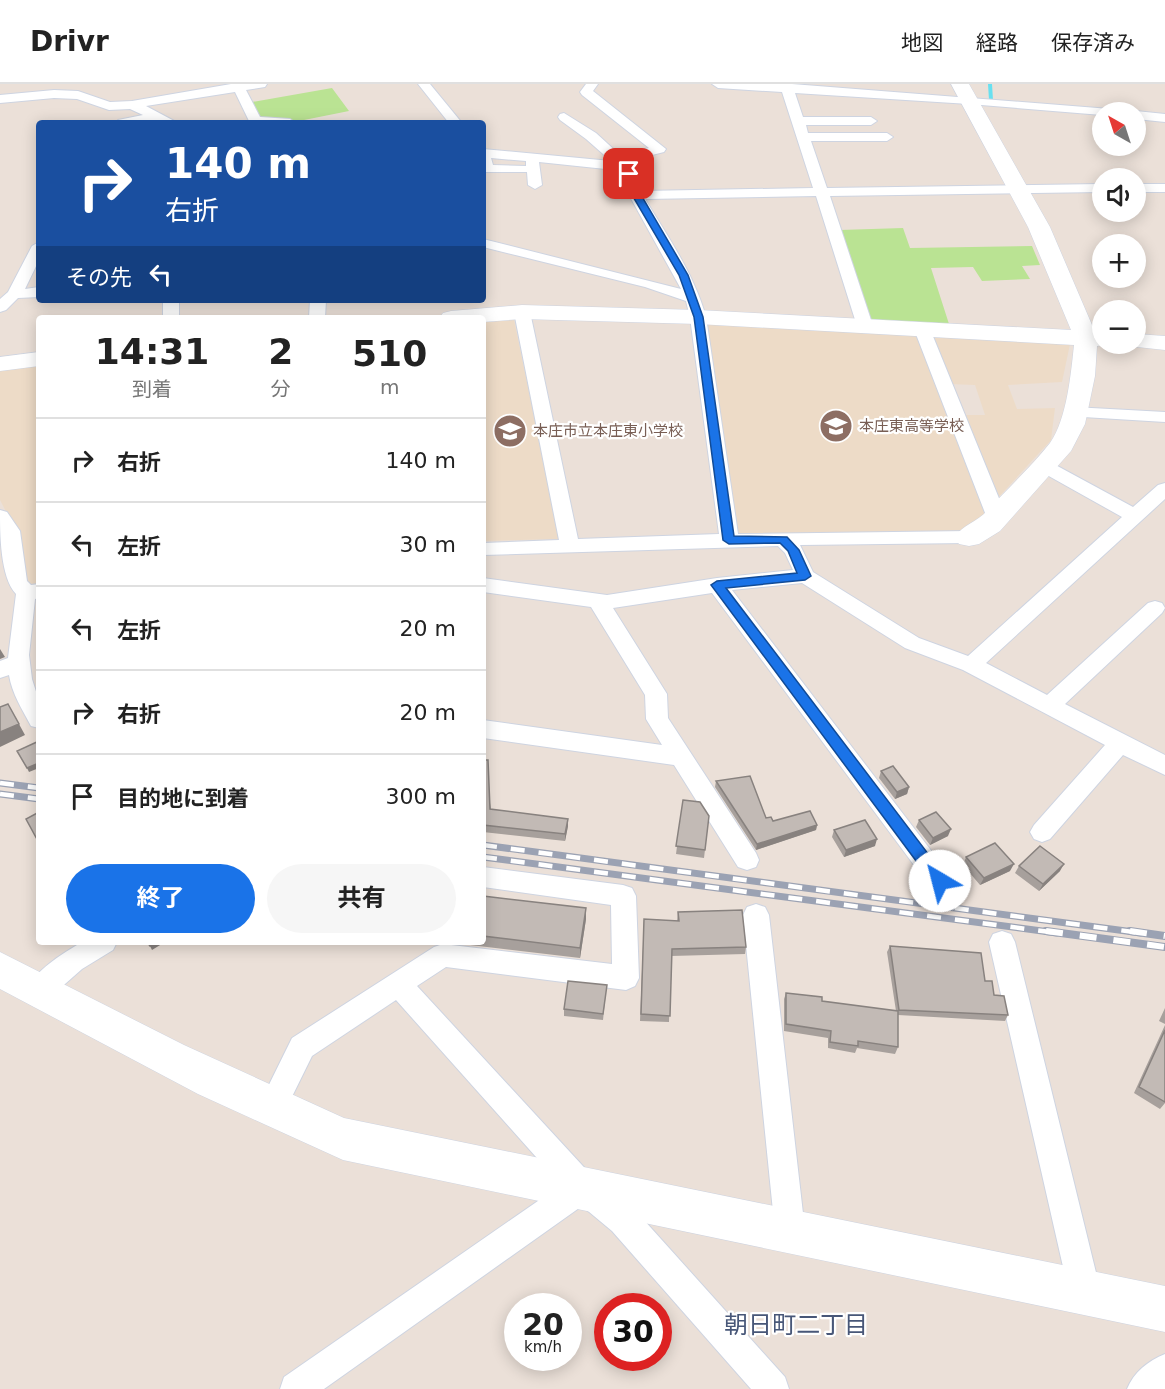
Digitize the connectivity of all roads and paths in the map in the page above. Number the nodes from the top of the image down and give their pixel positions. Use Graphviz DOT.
graph roads {
  1 [pos="61,84"];
  2 [pos="261,84"];
  3 [pos="424,84"];
  4 [pos="592,84"];
  5 [pos="718,84"];
  6 [pos="238,86"];
  7 [pos="787,86"];
  8 [pos="964,92"];
  9 [pos="28,96"];
  10 [pos="0,99"];
  11 [pos="132,105"];
  12 [pos="1092,110"];
  13 [pos="155,116"];
  14 [pos="1146,116"];
  15 [pos="564,117"];
  16 [pos="1165,118"];
  17 [pos="136,120"];
  18 [pos="165,120"];
  19 [pos="255,120"];
  20 [pos="454,120"];
  21 [pos="798,121"];
  22 [pos="871,121"];
  23 [pos="802,137"];
  24 [pos="887,137"];
  25 [pos="618,163"];
  26 [pos="533,164"];
  27 [pos="486,165"];
  28 [pos="535,185"];
  29 [pos="1092,188"];
  30 [pos="1146,188"];
  31 [pos="1165,188"];
  32 [pos="1016,189"];
  33 [pos="819,191"];
  34 [pos="636,195"];
  35 [pos="486,244"];
  36 [pos="36,252"];
  37 [pos="36,292"];
  38 [pos="14,294"];
  39 [pos="0,307"];
  40 [pos="696,308"];
  41 [pos="522,312"];
  42 [pos="486,315"];
  43 [pos="865,326"];
  44 [pos="922,329"];
  45 [pos="1092,334"];
  46 [pos="1092,338"];
  47 [pos="1146,342"];
  48 [pos="1165,343"];
  49 [pos="1092,345"];
  50 [pos="36,359"];
  51 [pos="0,364"];
  52 [pos="1073,412"];
  53 [pos="1165,417"];
  54 [pos="1044,466"];
  55 [pos="1165,489"];
  56 [pos="1133,515"];
  57 [pos="0,516"];
  58 [pos="997,518"];
  59 [pos="969,537"];
  60 [pos="783,539"];
  61 [pos="729,540"];
  62 [pos="570,547"];
  63 [pos="486,549"];
  64 [pos="805,576"];
  65 [pos="486,585"];
  66 [pos="717,585"];
  67 [pos="32,592"];
  68 [pos="598,601"];
  69 [pos="1155,608"];
  70 [pos="20,661"];
  71 [pos="971,665"];
  72 [pos="0,670"];
  73 [pos="1050,705"];
  74 [pos="36,714"];
  75 [pos="486,729"];
  76 [pos="1121,742"];
  77 [pos="683,757"];
  78 [pos="1165,766"];
  79 [pos="1042,832"];
  80 [pos="747,860"];
  81 [pos="486,877"];
  82 [pos="940,881"];
  83 [pos="756,915"];
  84 [pos="1002,942"];
  85 [pos="99,945"];
  86 [pos="443,949"];
  87 [pos="0,969"];
  88 [pos="399,985"];
  89 [pos="39,991"];
  90 [pos="271,1109"];
  91 [pos="584,1187"];
  92 [pos="790,1231"];
  93 [pos="1085,1293"];
  94 [pos="1165,1309"];
  95 [pos="1165,1370"];
  96 [pos="296,1389"];
  97 [pos="773,1389"];
  98 [pos="1143,1389"];
  1 -- 9 [label="street"];
  2 -- 6 [label="street"];
  3 -- 20 [label="street"];
  4 -- 25 [label="street"];
  5 -- 7 [label="street"];
  6 -- 11 [label="street"];
  6 -- 19 [label="street"];
  7 -- 8 [label="street"];
  7 -- 21 [label="street"];
  8 -- 12 [label="street"];
  8 -- 32 [label="street"];
  9 -- 10 [label="street"];
  9 -- 11 [label="street"];
  11 -- 13 [label="street"];
  13 -- 17 [label="street"];
  13 -- 18 [label="street"];
  14 -- 16 [label="street"];
  15 -- 25 [label="street"];
  21 -- 22 [label="street"];
  21 -- 23 [label="street"];
  23 -- 24 [label="street"];
  23 -- 33 [label="street"];
  25 -- 26 [label="street"];
  25 -- 34 [label="street"];
  26 -- 27 [label="street"];
  26 -- 28 [label="street"];
  29 -- 32 [label="street"];
  30 -- 31 [label="street"];
  32 -- 33 [label="street"];
  32 -- 45 [label="street"];
  33 -- 34 [label="street"];
  33 -- 43 [label="street"];
  34 -- 40 [label="street"];
  35 -- 40 [label="street"];
  36 -- 38 [label="street"];
  37 -- 38 [label="street"];
  38 -- 39 [label="street"];
  40 -- 41 [label="street"];
  40 -- 43 [label="street"];
  40 -- 61 [label="street"];
  41 -- 42 [label="street"];
  41 -- 62 [label="street"];
  43 -- 44 [label="street"];
  44 -- 46 [label="street"];
  44 -- 58 [label="street"];
  47 -- 48 [label="street"];
  49 -- 52 [label="street"];
  50 -- 51 [label="street"];
  52 -- 53 [label="street"];
  52 -- 54 [label="street"];
  54 -- 56 [label="street"];
  54 -- 58 [label="street"];
  55 -- 56 [label="street"];
  56 -- 71 [label="street"];
  57 -- 67 [label="street"];
  58 -- 59 [label="street"];
  59 -- 60 [label="street"];
  60 -- 61 [label="street"];
  60 -- 64 [label="street"];
  61 -- 62 [label="street"];
  62 -- 63 [label="street"];
  64 -- 66 [label="street"];
  64 -- 71 [label="street"];
  65 -- 68 [label="street"];
  66 -- 68 [label="street"];
  66 -- 82 [label="street"];
  67 -- 70 [label="street"];
  68 -- 77 [label="street"];
  69 -- 73 [label="street"];
  70 -- 72 [label="street"];
  70 -- 74 [label="street"];
  71 -- 73 [label="street"];
  73 -- 76 [label="street"];
  75 -- 77 [label="street"];
  76 -- 78 [label="street"];
  76 -- 79 [label="street"];
  77 -- 80 [label="street"];
  81 -- 86 [label="street"];
  83 -- 92 [label="street"];
  84 -- 93 [label="street"];
  85 -- 89 [label="street"];
  86 -- 88 [label="street"];
  87 -- 89 [label="street"];
  88 -- 90 [label="street"];
  88 -- 91 [label="street"];
  89 -- 90 [label="street"];
  90 -- 91 [label="street"];
  91 -- 92 [label="street"];
  91 -- 96 [label="street"];
  91 -- 97 [label="street"];
  92 -- 93 [label="street"];
  93 -- 94 [label="street"];
  95 -- 98 [label="street"];
}
